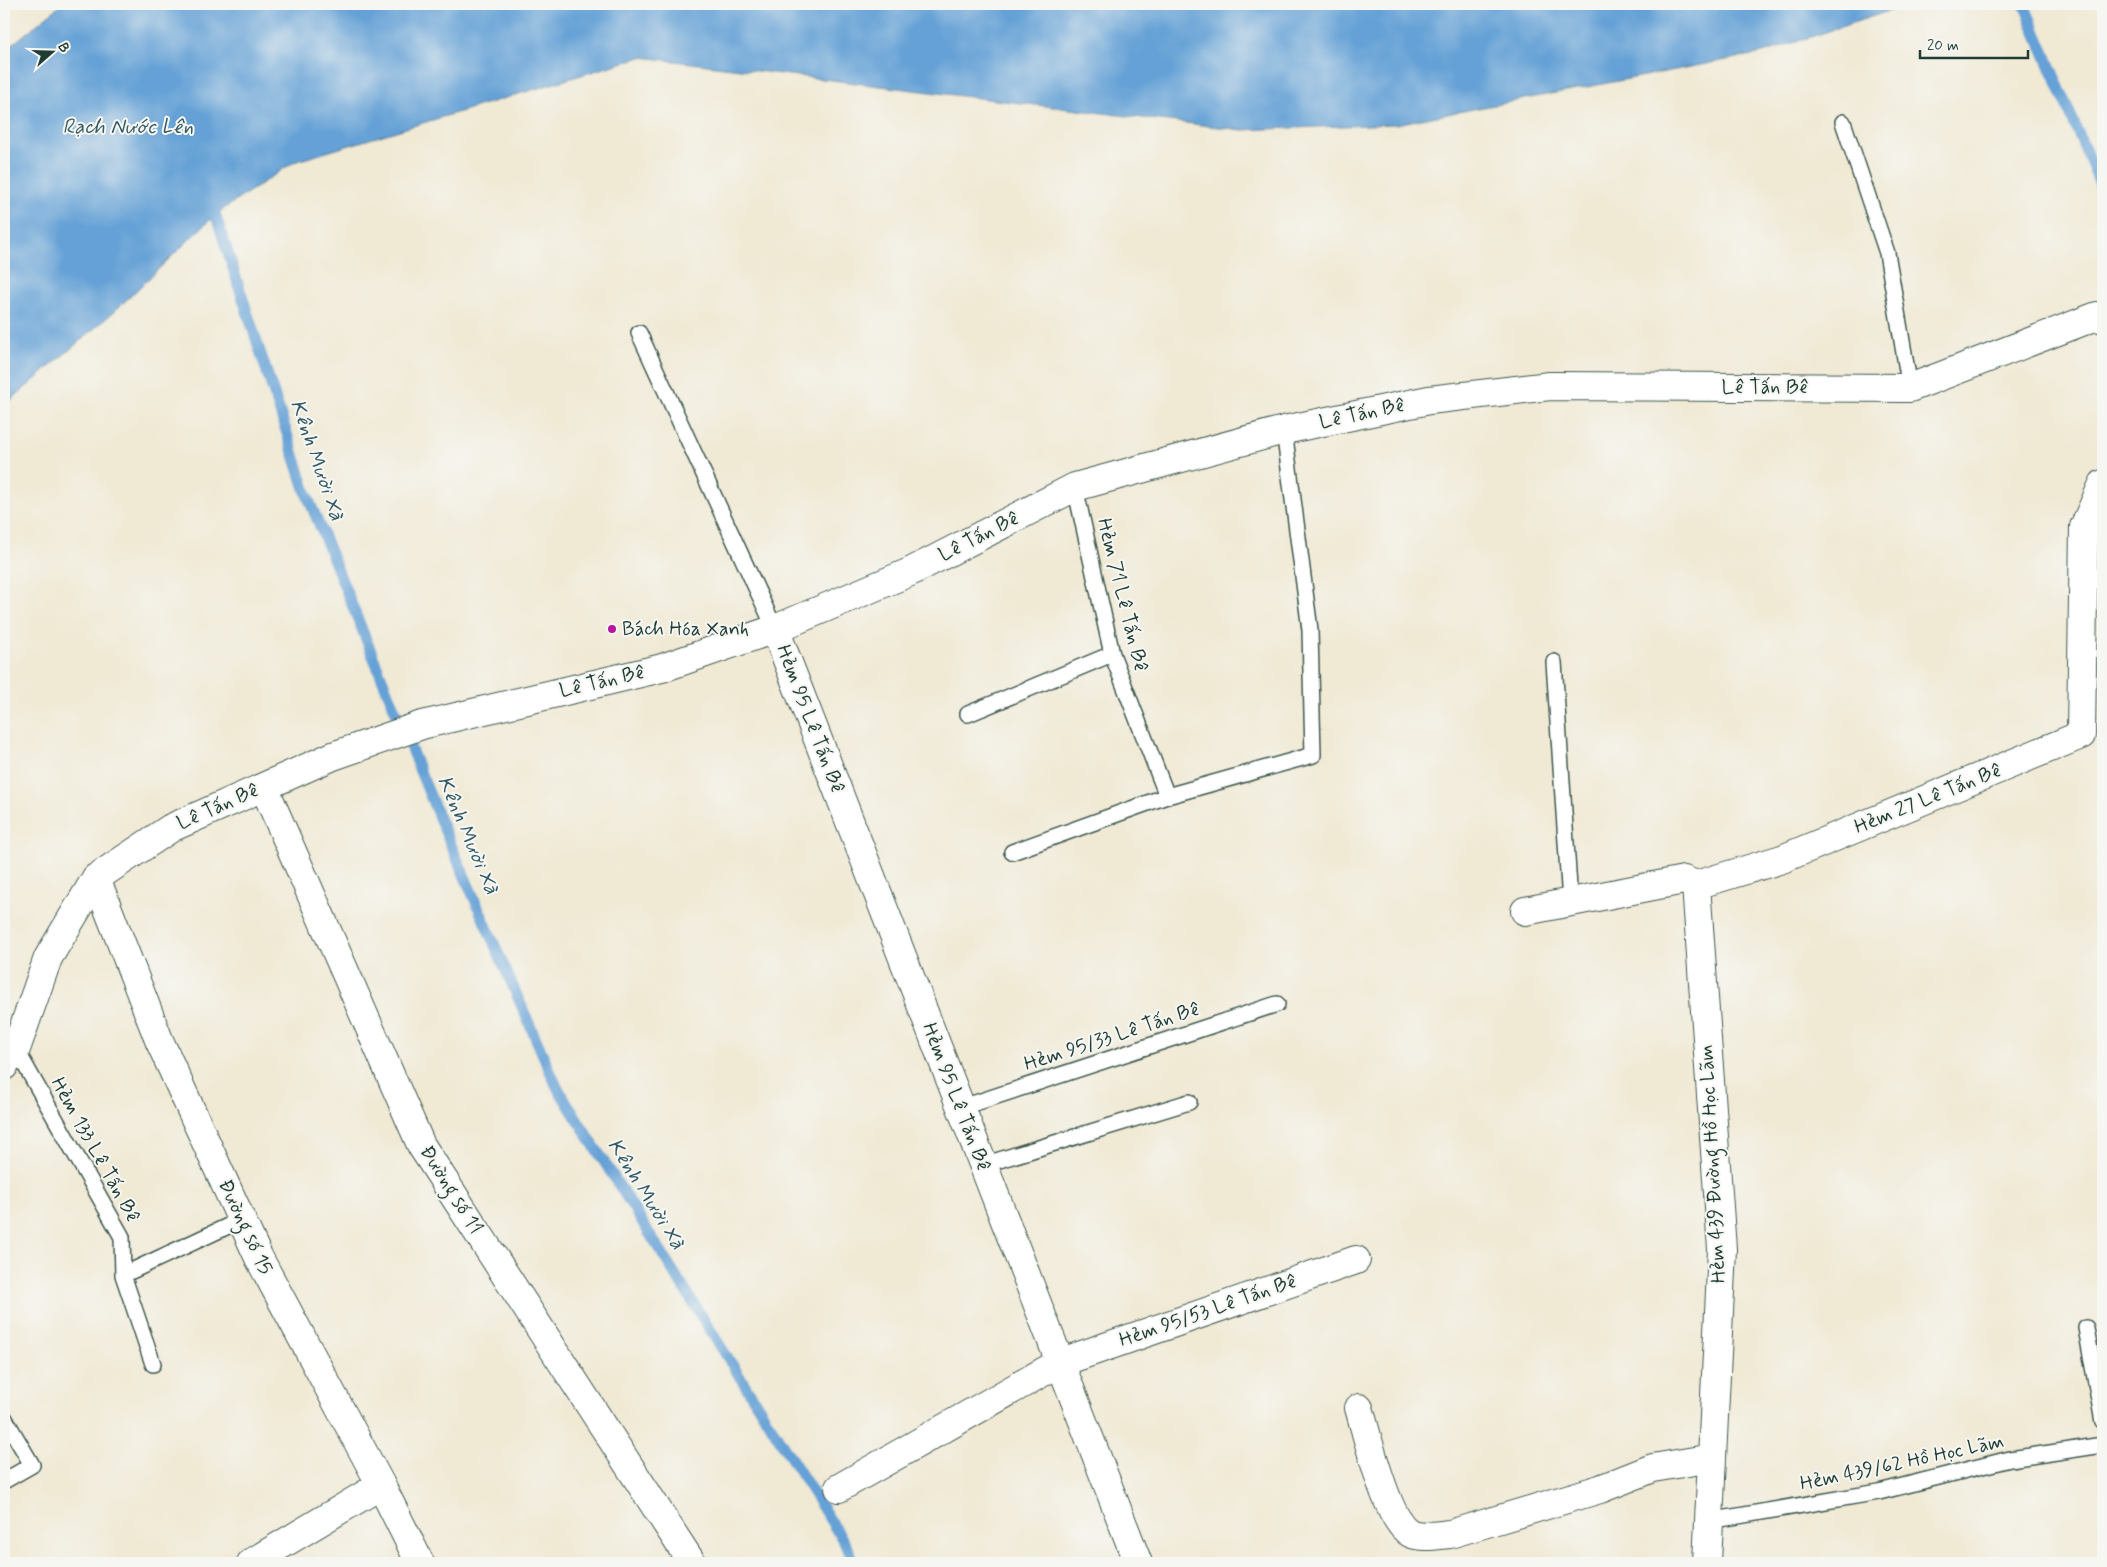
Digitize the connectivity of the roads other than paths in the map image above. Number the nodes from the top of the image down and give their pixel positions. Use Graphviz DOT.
graph roads {
  1 [pos="1843,122"];
  2 [pos="2101,323"];
  3 [pos="639,333"];
  4 [pos="1910,388"];
  5 [pos="1284,430"];
  6 [pos="2103,484"];
  7 [pos="1074,487"];
  8 [pos="775,629"];
  9 [pos="1112,654"];
  10 [pos="1554,662"];
  11 [pos="968,714"];
  12 [pos="264,787"];
  13 [pos="1167,796"];
  14 [pos="1012,852"];
  15 [pos="96,878"];
  16 [pos="1696,885"];
  17 [pos="1570,902"];
  18 [pos="1525,911"];
  19 [pos="1277,1004"];
  20 [pos="10,1057"];
  21 [pos="1188,1102"];
  22 [pos="960,1108"];
  23 [pos="982,1165"];
  24 [pos="241,1220"];
  25 [pos="1356,1260"];
  26 [pos="122,1275"];
  27 [pos="2086,1328"];
  28 [pos="1059,1363"];
  29 [pos="154,1364"];
  30 [pos="1359,1408"];
  31 [pos="4,1417"];
  32 [pos="2103,1422"];
  33 [pos="2103,1444"];
  34 [pos="1712,1458"];
  35 [pos="4,1481"];
  36 [pos="381,1485"];
  37 [pos="839,1488"];
  38 [pos="1709,1521"];
  39 [pos="251,1563"];
  40 [pos="420,1563"];
  41 [pos="692,1563"];
  42 [pos="1138,1563"];
  43 [pos="1707,1563"];
  1 -- 4 [label="lane"];
  2 -- 4 [label="street, Lê Tấn Bê"];
  3 -- 8 [label="lane"];
  4 -- 5 [label="street, Lê Tấn Bê"];
  5 -- 7 [label="street, Lê Tấn Bê"];
  5 -- 13 [label="lane"];
  6 -- 16 [label="street, Hẻm 27 Lê Tấn Bê"];
  7 -- 8 [label="street, Lê Tấn Bê"];
  7 -- 9 [label="lane, Hẻm 71 Lê Tấn Bê"];
  8 -- 12 [label="street, Lê Tấn Bê"];
  8 -- 22 [label="street, Hẻm 95 Lê Tấn Bê"];
  9 -- 11 [label="lane"];
  9 -- 13 [label="lane, Hẻm 71 Lê Tấn Bê"];
  10 -- 17 [label="lane"];
  12 -- 15 [label="street, Lê Tấn Bê"];
  12 -- 41 [label="street, Đường số 11"];
  13 -- 14 [label="lane"];
  15 -- 20 [label="street, Lê Tấn Bê"];
  15 -- 24 [label="street, Đường số 15"];
  16 -- 17 [label="street, Hẻm 27 Lê Tấn Bê"];
  16 -- 34 [label="street, Hẻm 439 Đường Hồ Học Lãm"];
  17 -- 18 [label="street, Hẻm 27 Lê Tấn Bê"];
  19 -- 22 [label="lane, Hẻm 95/33 Lê Tấn Bê"];
  20 -- 26 [label="lane, Hẻm 133 Lê Tấn Bê"];
  21 -- 23 [label="lane"];
  22 -- 23 [label="street, Hẻm 95 Lê Tấn Bê"];
  23 -- 28 [label="street, Hẻm 95 Lê Tấn Bê"];
  24 -- 26 [label="lane"];
  24 -- 36 [label="street, Đường số 15"];
  25 -- 28 [label="street, Hẻm 95/53 Lê Tấn Bê"];
  26 -- 29 [label="lane, Hẻm 133 Lê Tấn Bê"];
  27 -- 32 [label="lane"];
  28 -- 37 [label="street, Hẻm 95/53 Lê Tấn Bê"];
  28 -- 42 [label="street, Hẻm 95 Lê Tấn Bê"];
  30 -- 34 [label="street"];
  31 -- 35 [label="lane"];
  33 -- 38 [label="lane, Hẻm 439/62 Hồ Học Lãm"];
  34 -- 38 [label="street, Hẻm 439 Đường Hồ Học Lãm"];
  36 -- 39 [label="street"];
  36 -- 40 [label="street, Đường số 15"];
  38 -- 43 [label="street, Hẻm 439 Đường Hồ Học Lãm"];
}
